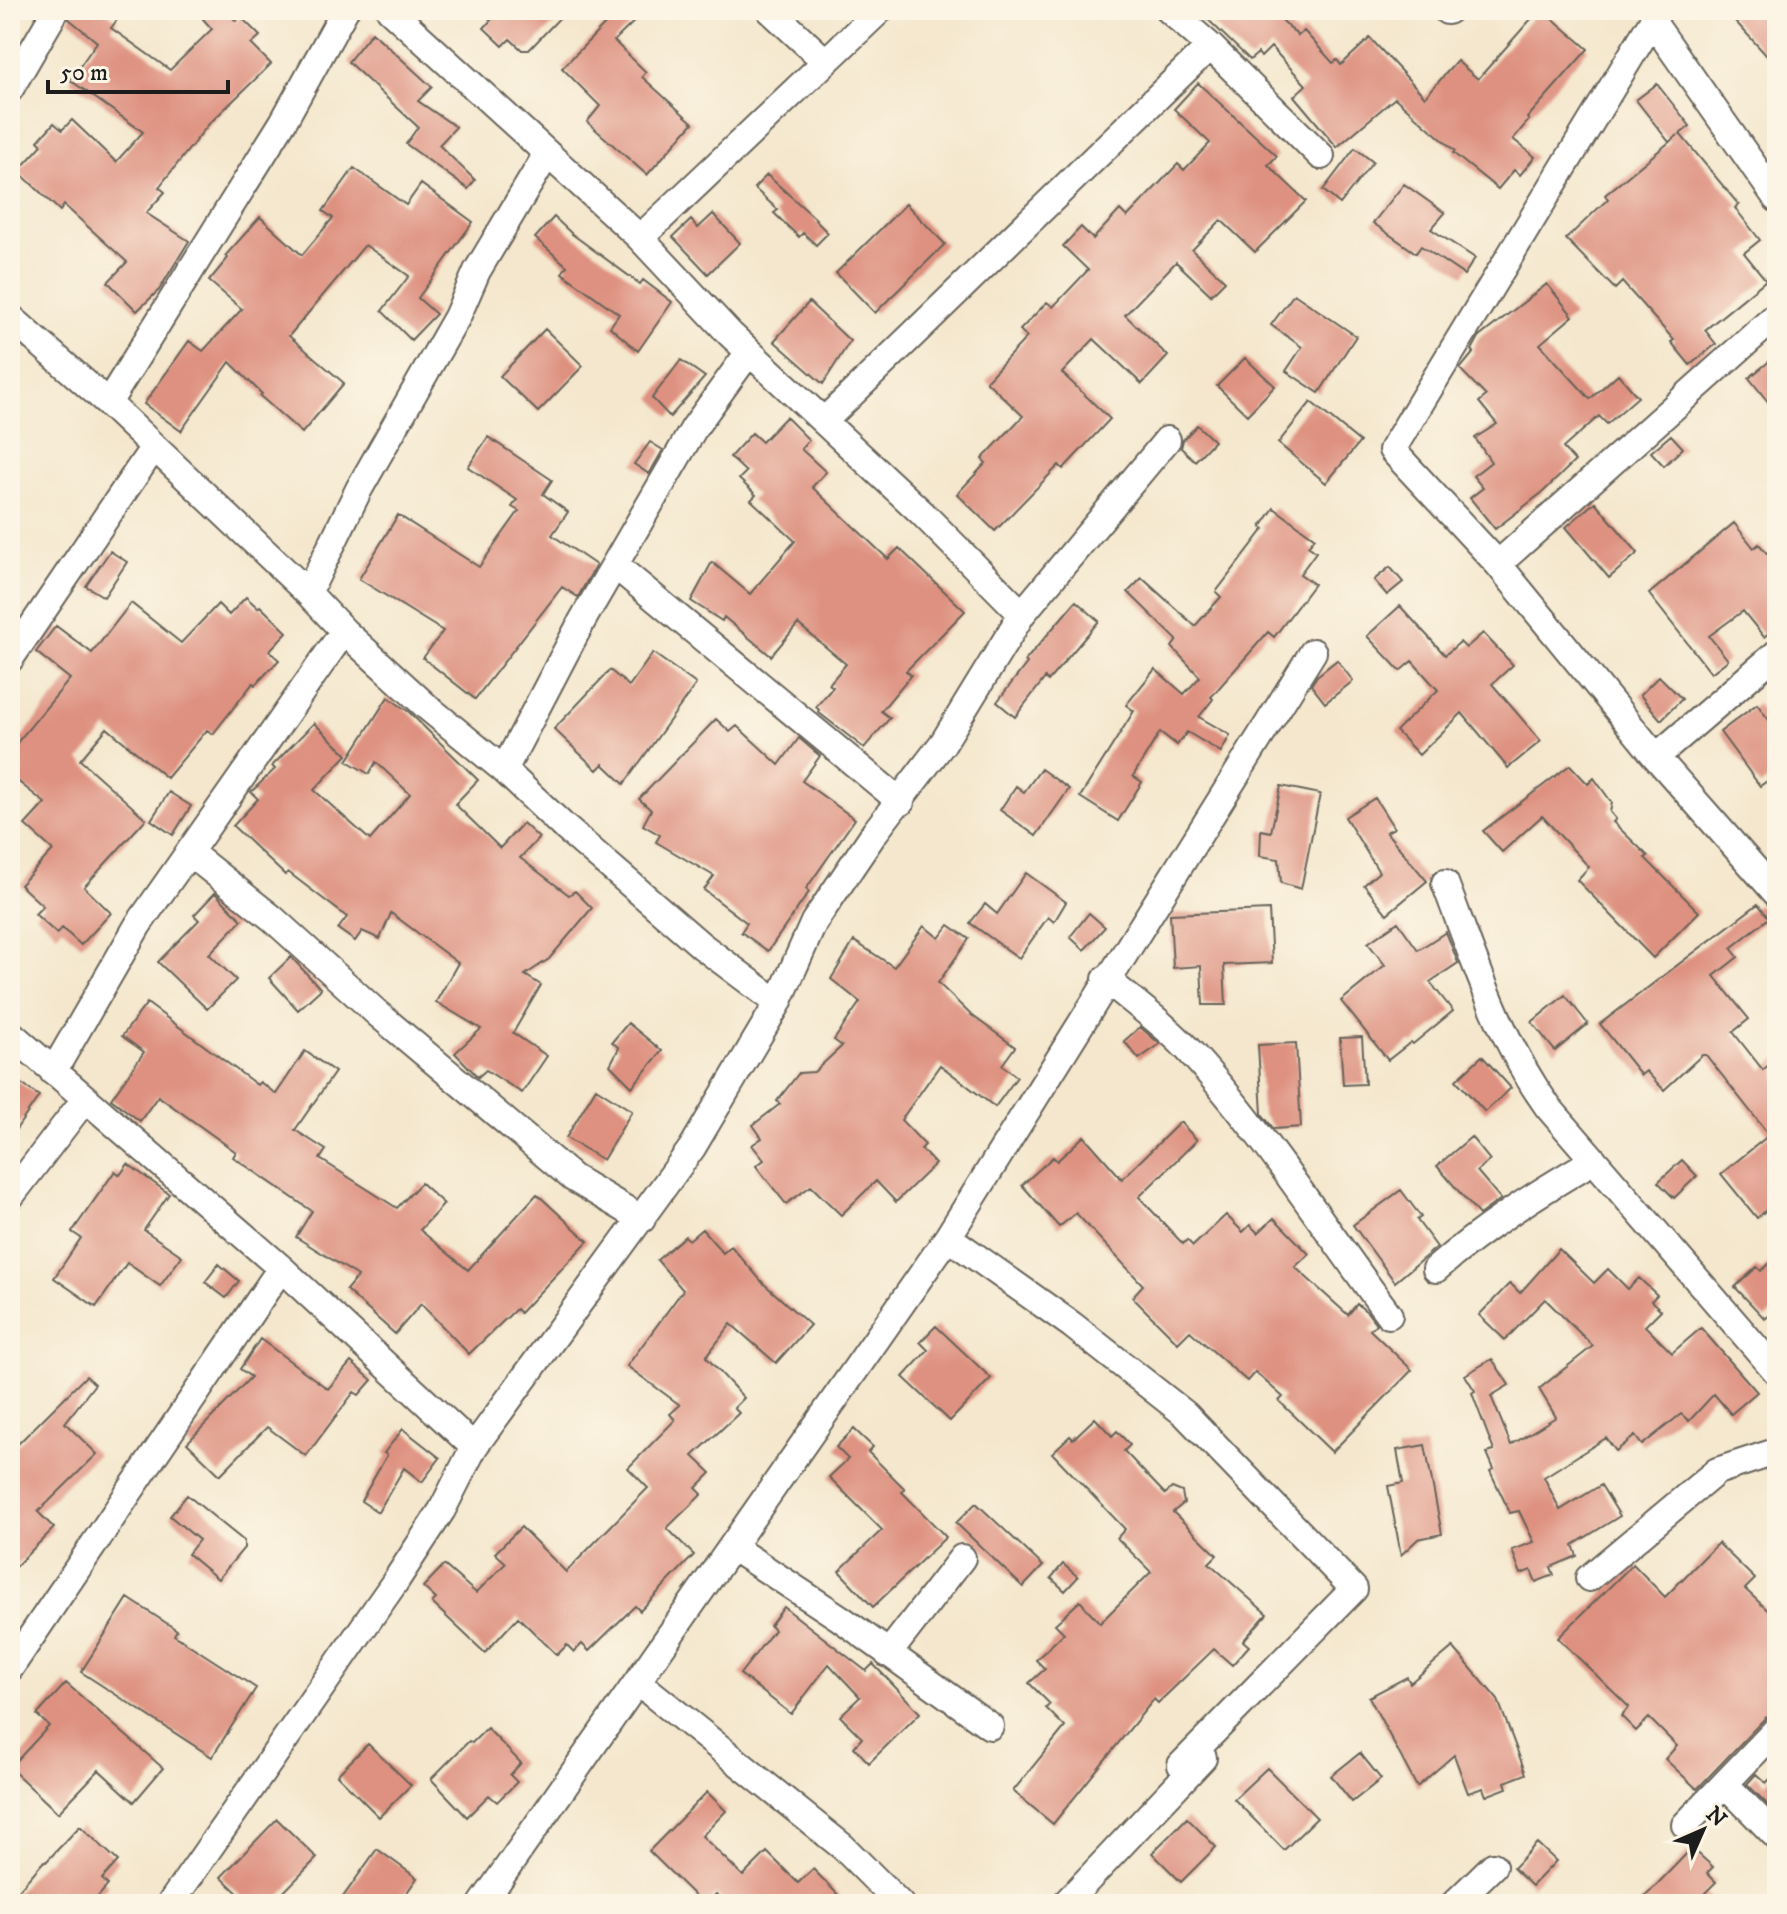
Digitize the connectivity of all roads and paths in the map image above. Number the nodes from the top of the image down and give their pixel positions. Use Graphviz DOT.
graph roads {
  1 [pos="56,10"];
  2 [pos="345,10"];
  3 [pos="390,10"];
  4 [pos="770,10"];
  5 [pos="880,10"];
  6 [pos="1169,10"];
  7 [pos="1655,16"];
  8 [pos="1210,46"];
  9 [pos="825,61"];
  10 [pos="10,89"];
  11 [pos="547,154"];
  12 [pos="1321,156"];
  13 [pos="1777,199"];
  14 [pos="640,238"];
  15 [pos="1777,315"];
  16 [pos="10,317"];
  17 [pos="749,352"];
  18 [pos="108,403"];
  19 [pos="825,420"];
  20 [pos="1167,440"];
  21 [pos="154,447"];
  22 [pos="1498,564"];
  23 [pos="616,566"];
  24 [pos="308,593"];
  25 [pos="1022,614"];
  26 [pos="344,631"];
  27 [pos="1313,652"];
  28 [pos="1777,653"];
  29 [pos="10,659"];
  30 [pos="1656,757"];
  31 [pos="504,770"];
  32 [pos="901,802"];
  33 [pos="190,853"];
  34 [pos="1445,883"];
  35 [pos="1777,894"];
  36 [pos="1106,979"];
  37 [pos="778,1003"];
  38 [pos="10,1033"];
  39 [pos="53,1072"];
  40 [pos="85,1099"];
  41 [pos="1594,1160"];
  42 [pos="10,1197"];
  43 [pos="642,1219"];
  44 [pos="948,1237"];
  45 [pos="281,1268"];
  46 [pos="1436,1269"];
  47 [pos="1389,1315"];
  48 [pos="1777,1372"];
  49 [pos="474,1447"];
  50 [pos="1775,1453"];
  51 [pos="732,1547"];
  52 [pos="962,1558"];
  53 [pos="1589,1578"];
  54 [pos="888,1654"];
  55 [pos="10,1668"];
  56 [pos="639,1683"];
  57 [pos="990,1726"];
  58 [pos="1777,1729"];
  59 [pos="1217,1743"];
  60 [pos="1181,1765"];
  61 [pos="1725,1784"];
  62 [pos="1685,1825"];
  63 [pos="1777,1837"];
  64 [pos="1493,1866"];
  65 [pos="486,1902"];
  66 [pos="170,1904"];
  67 [pos="900,1904"];
  68 [pos="1065,1904"];
  69 [pos="1454,1904"];
  1 -- 10 [label="street"];
  2 -- 18 [label="street"];
  3 -- 11 [label="street"];
  4 -- 9 [label="street"];
  5 -- 9 [label="street"];
  6 -- 8 [label="street"];
  7 -- 13 [label="street"];
  7 -- 22 [label="street"];
  8 -- 12 [label="street"];
  8 -- 19 [label="street"];
  9 -- 14 [label="street"];
  11 -- 14 [label="street"];
  11 -- 24 [label="street"];
  14 -- 17 [label="street"];
  15 -- 22 [label="street"];
  16 -- 18 [label="street"];
  17 -- 19 [label="street"];
  17 -- 23 [label="street"];
  18 -- 21 [label="street"];
  19 -- 25 [label="street"];
  20 -- 25 [label="street"];
  21 -- 24 [label="street"];
  21 -- 29 [label="street"];
  22 -- 30 [label="street"];
  23 -- 31 [label="street"];
  23 -- 32 [label="street"];
  24 -- 26 [label="street"];
  25 -- 32 [label="street"];
  26 -- 31 [label="street"];
  26 -- 33 [label="street"];
  27 -- 36 [label="street"];
  28 -- 30 [label="street"];
  30 -- 35 [label="street"];
  31 -- 37 [label="street"];
  32 -- 37 [label="street"];
  33 -- 39 [label="street"];
  33 -- 43 [label="street"];
  34 -- 41 [label="street"];
  36 -- 44 [label="street"];
  36 -- 47 [label="street"];
  37 -- 43 [label="street"];
  38 -- 39 [label="street"];
  39 -- 40 [label="street"];
  40 -- 42 [label="street"];
  40 -- 45 [label="street"];
  41 -- 46 [label="street"];
  41 -- 48 [label="street"];
  43 -- 49 [label="street"];
  44 -- 51 [label="street"];
  44 -- 60 [label="street"];
  45 -- 49 [label="street"];
  45 -- 55 [label="street"];
  49 -- 66 [label="street"];
  50 -- 53 [label="street"];
  51 -- 54 [label="street"];
  51 -- 56 [label="street"];
  52 -- 54 [label="street"];
  54 -- 57 [label="street"];
  56 -- 65 [label="street"];
  56 -- 67 [label="street"];
  58 -- 61 [label="street"];
  59 -- 68 [label="street"];
  61 -- 62 [label="street"];
  61 -- 63 [label="street"];
  64 -- 69 [label="street"];
}
